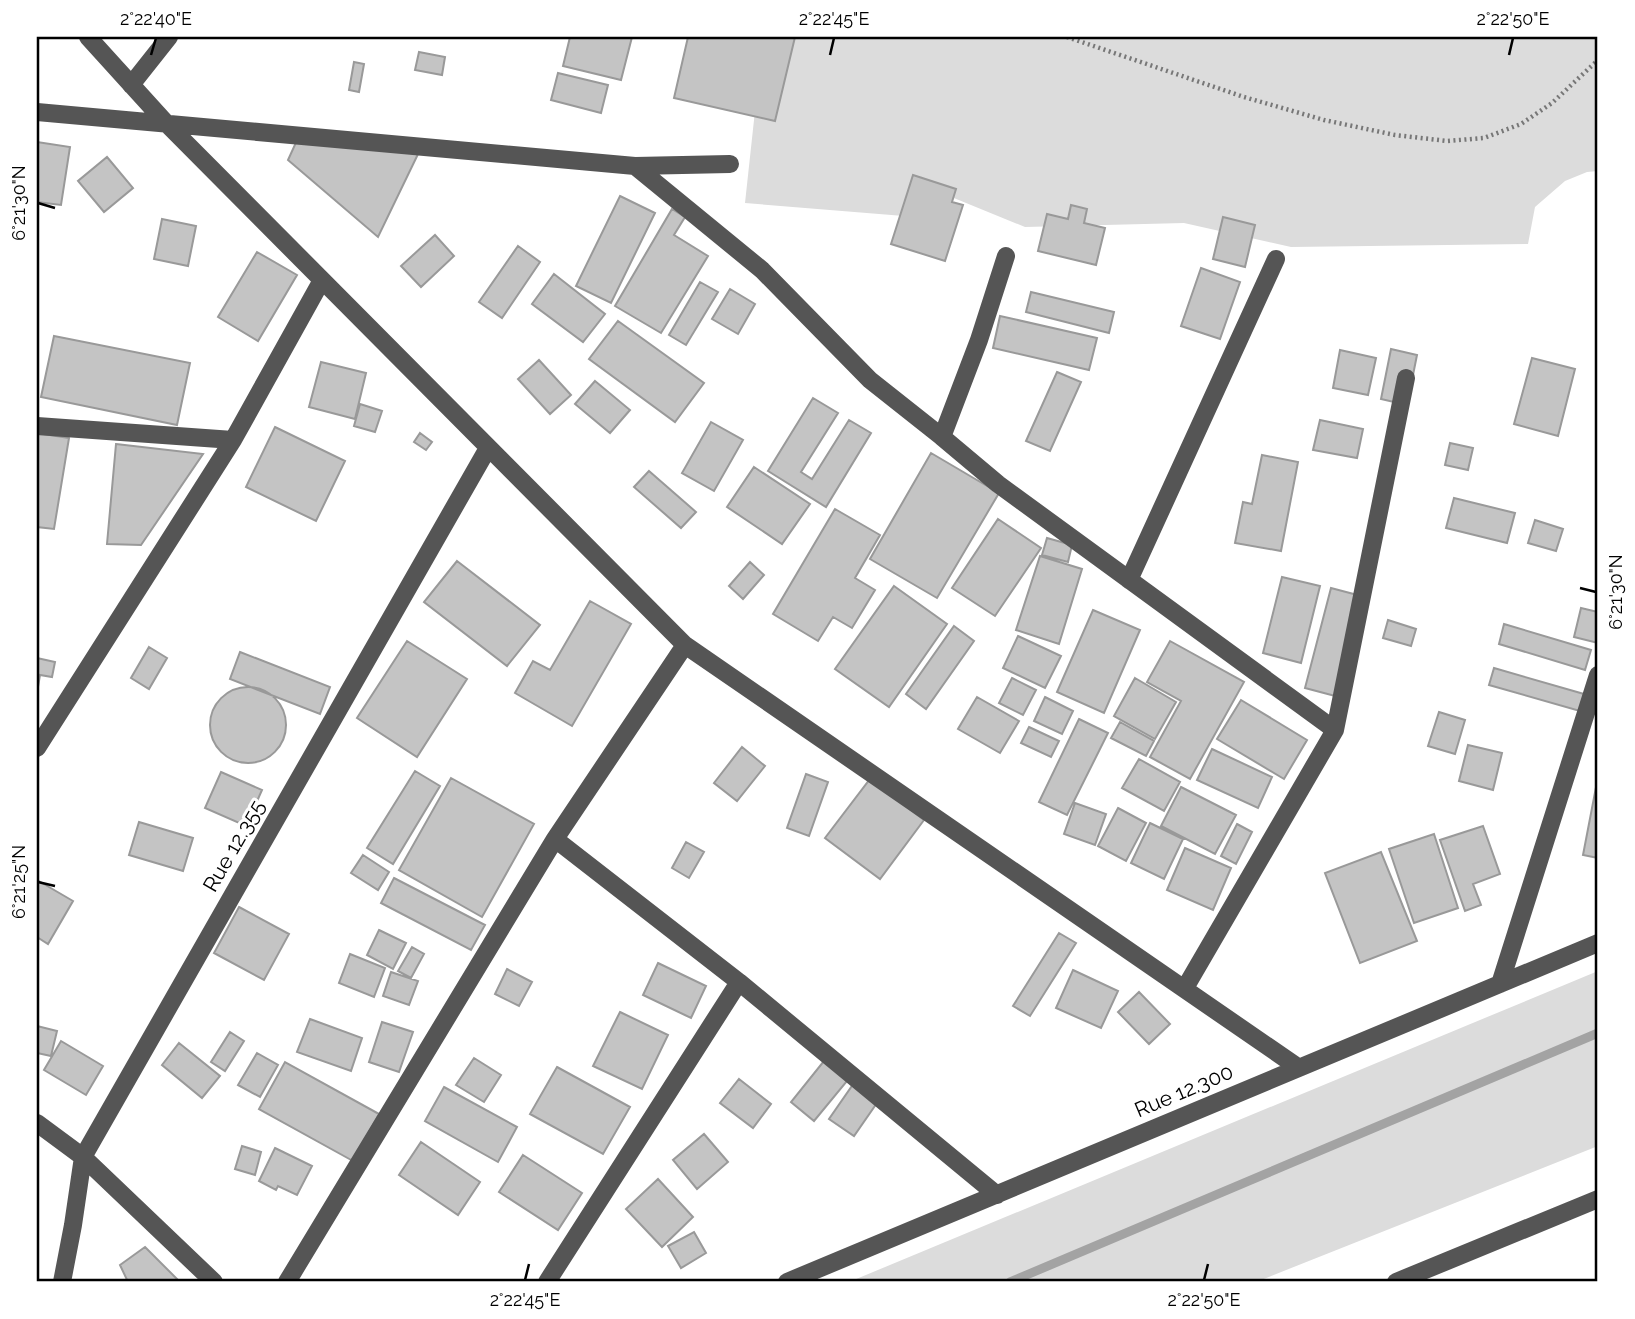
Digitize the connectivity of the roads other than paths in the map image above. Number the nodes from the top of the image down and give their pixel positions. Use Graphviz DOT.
graph roads {
  1 [pos="88,37"];
  2 [pos="169,37"];
  3 [pos="131,85"];
  4 [pos="37,112"];
  5 [pos="166,124"];
  6 [pos="730,164"];
  7 [pos="635,166"];
  8 [pos="1006,256"];
  9 [pos="1276,259"];
  10 [pos="322,280"];
  11 [pos="1406,378"];
  12 [pos="37,426"];
  13 [pos="942,437"];
  14 [pos="233,440"];
  15 [pos="488,448"];
  16 [pos="1129,580"];
  17 [pos="685,645"];
  18 [pos="1598,675"];
  19 [pos="1335,730"];
  20 [pos="37,746"];
  21 [pos="555,839"];
  22 [pos="1598,943"];
  23 [pos="739,982"];
  24 [pos="1500,984"];
  25 [pos="1185,988"];
  26 [pos="1299,1068"];
  27 [pos="37,1123"];
  28 [pos="83,1157"];
  29 [pos="997,1195"];
  30 [pos="1598,1199"];
  31 [pos="62,1282"];
  32 [pos="214,1282"];
  33 [pos="287,1282"];
  34 [pos="547,1282"];
  35 [pos="788,1282"];
  36 [pos="1396,1282"];
  1 -- 3 [label="street"];
  2 -- 3 [label="street"];
  3 -- 5 [label="street"];
  4 -- 5 [label="street"];
  5 -- 7 [label="street"];
  5 -- 10 [label="street"];
  6 -- 7 [label="street"];
  7 -- 13 [label="street"];
  8 -- 13 [label="street"];
  9 -- 16 [label="street"];
  10 -- 14 [label="street"];
  10 -- 15 [label="street"];
  11 -- 19 [label="street"];
  12 -- 14 [label="street"];
  13 -- 16 [label="street"];
  14 -- 20 [label="street"];
  15 -- 17 [label="street"];
  15 -- 28 [label="street, Rue 12.355"];
  16 -- 19 [label="street"];
  17 -- 21 [label="street"];
  17 -- 25 [label="street"];
  18 -- 24 [label="street"];
  19 -- 25 [label="street"];
  21 -- 23 [label="street"];
  21 -- 33 [label="street"];
  22 -- 24 [label="street, Rue 12.300"];
  23 -- 29 [label="street"];
  23 -- 34 [label="street"];
  24 -- 26 [label="street, Rue 12.300"];
  25 -- 26 [label="street"];
  26 -- 29 [label="street, Rue 12.300"];
  27 -- 28 [label="street"];
  28 -- 31 [label="street, Rue 12.355"];
  28 -- 32 [label="street"];
  29 -- 35 [label="street, Rue 12.300"];
  30 -- 36 [label="street"];
}
